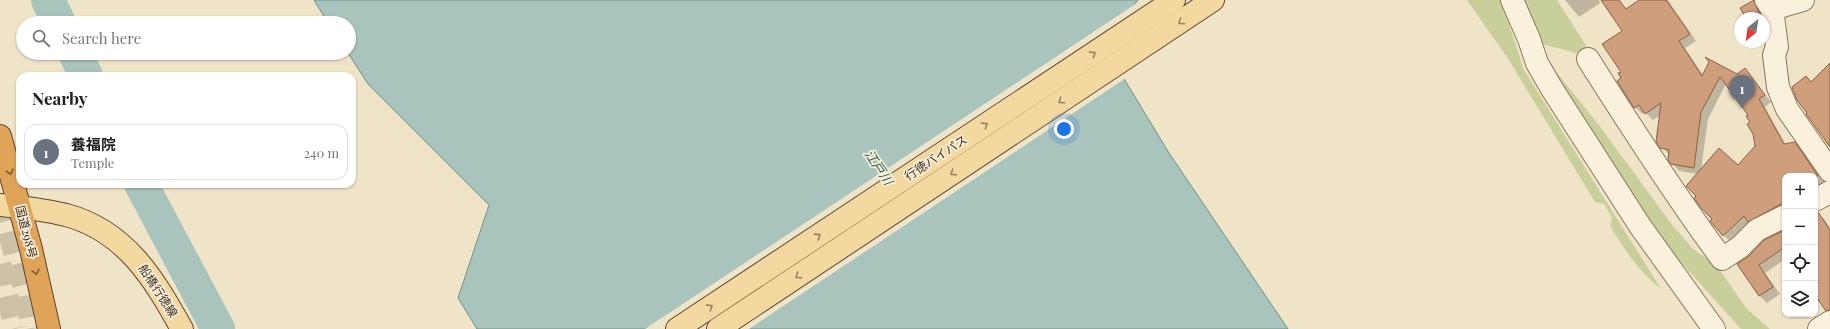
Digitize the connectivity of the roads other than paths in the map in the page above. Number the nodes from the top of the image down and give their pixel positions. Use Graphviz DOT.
graph roads {
  1 [pos="1174,0"];
  2 [pos="1213,0"];
  3 [pos="1512,0"];
  4 [pos="1803,0"];
  5 [pos="1769,4"];
  6 [pos="1588,58"];
  7 [pos="0,136"];
  8 [pos="1830,171"];
  9 [pos="1830,192"];
  10 [pos="1818,198"];
  11 [pos="10,206"];
  12 [pos="1782,218"];
  13 [pos="1830,322"];
  14 [pos="49,329"];
  15 [pos="182,329"];
  16 [pos="677,329"];
  17 [pos="718,329"];
  18 [pos="1714,329"];
  19 [pos="1820,329"];
  16 -- 1 [label="main road, 行徳バイパス, one-way"];
  2 -- 17 [label="main road, 行徳バイパス, one-way"];
  3 -- 18 [label="street"];
  4 -- 5 [label="street"];
  5 -- 8 [label="street"];
  6 -- 12 [label="street"];
  7 -- 11 [label="highway, 国道298号, one-way"];
  9 -- 10 [label="street"];
  11 -- 14 [label="highway, 国道298号, one-way"];
  11 -- 15 [label="main road, 船橋行徳線"];
  13 -- 19 [label="street"];
}
